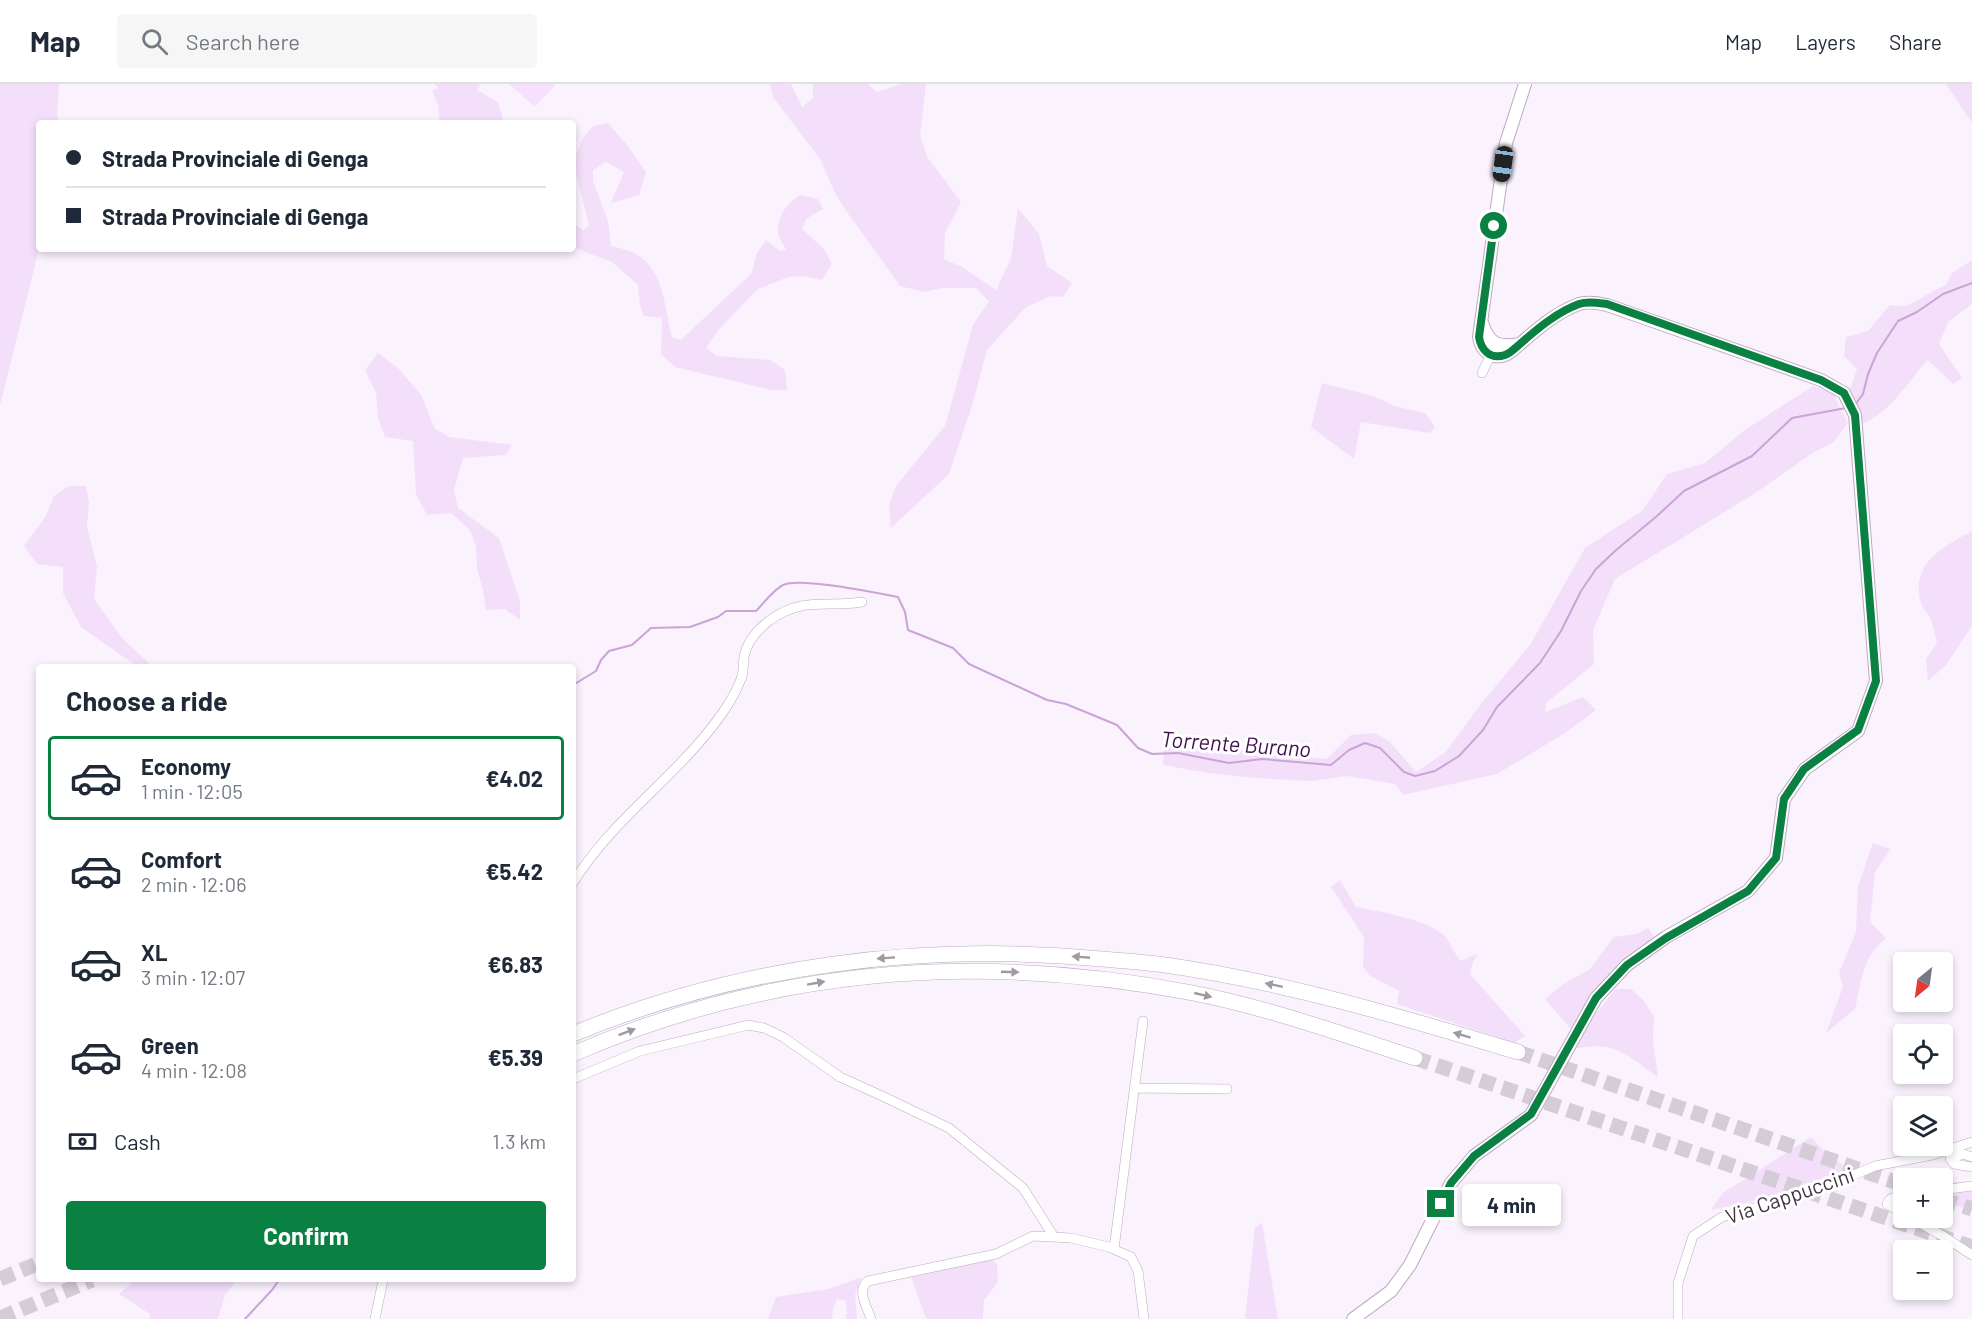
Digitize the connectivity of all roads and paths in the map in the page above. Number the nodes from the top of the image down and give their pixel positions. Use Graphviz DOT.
graph roads {
  1 [pos="1525,84"];
  2 [pos="1493,349"];
  3 [pos="1482,373"];
  4 [pos="862,602"];
  5 [pos="576,879"];
  6 [pos="1143,1022"];
  7 [pos="576,1033"];
  8 [pos="1518,1052"];
  9 [pos="576,1053"];
  10 [pos="1415,1058"];
  11 [pos="576,1077"];
  12 [pos="1135,1088"];
  13 [pos="1227,1089"];
  14 [pos="1972,1142"];
  15 [pos="1972,1157"];
  16 [pos="1972,1167"];
  17 [pos="1972,1186"];
  18 [pos="1953,1189"];
  19 [pos="1893,1198"];
  20 [pos="1893,1209"];
  21 [pos="1929,1228"];
  22 [pos="1054,1237"];
  23 [pos="1114,1249"];
  24 [pos="1972,1255"];
  25 [pos="383,1282"];
  26 [pos="375,1319"];
  27 [pos="871,1319"];
  28 [pos="1144,1319"];
  29 [pos="1353,1319"];
  30 [pos="1678,1319"];
  1 -- 2 [label="main road"];
  2 -- 3 [label="street"];
  2 -- 29 [label="main road"];
  4 -- 5 [label="street"];
  6 -- 12 [label="street"];
  8 -- 7 [label="highway, one-way"];
  9 -- 10 [label="highway, one-way"];
  11 -- 22 [label="street"];
  12 -- 13 [label="street"];
  12 -- 23 [label="street"];
  14 -- 30 [label="street, Via Cappuccini"];
  15 -- 16 [label="street"];
  17 -- 18 [label="street"];
  19 -- 20 [label="street"];
  21 -- 24 [label="street"];
  22 -- 23 [label="street"];
  22 -- 27 [label="street"];
  23 -- 28 [label="street"];
  25 -- 26 [label="street"];
}
